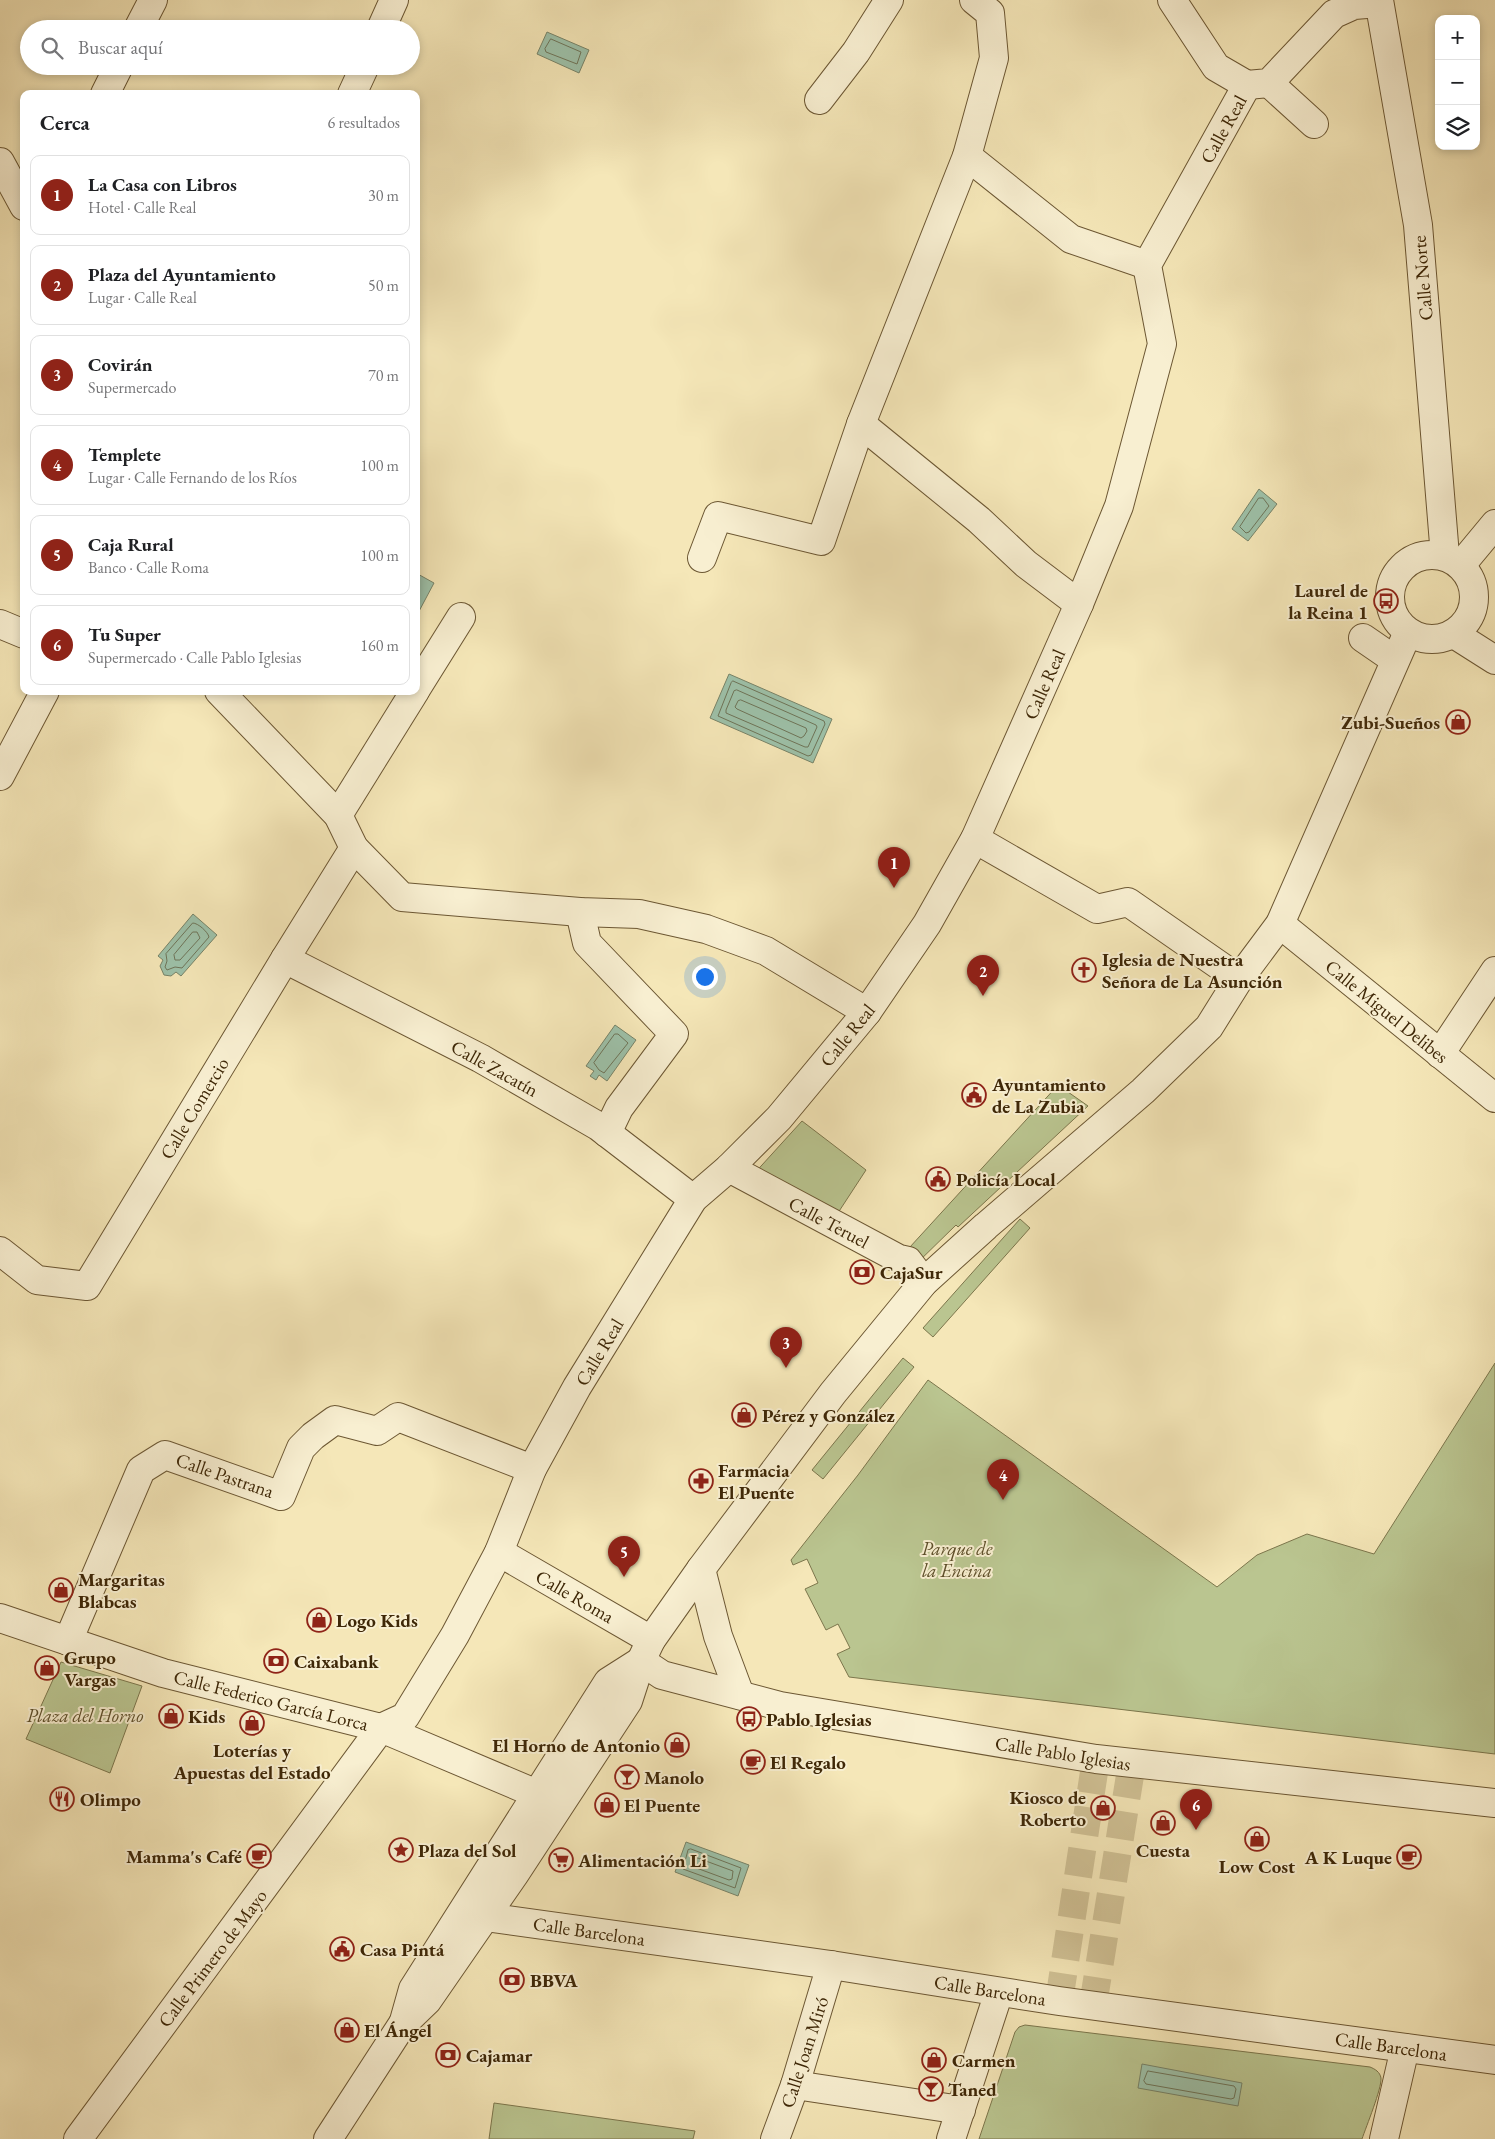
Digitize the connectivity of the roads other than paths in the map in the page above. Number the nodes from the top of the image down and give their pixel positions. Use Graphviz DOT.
graph roads {
  1 [pos="153,0"];
  2 [pos="394,0"];
  3 [pos="889,0"];
  4 [pos="974,0"];
  5 [pos="1172,0"];
  6 [pos="1379,1"];
  7 [pos="143,20"];
  8 [pos="385,20"];
  9 [pos="114,75"];
  10 [pos="361,75"];
  11 [pos="1258,84"];
  12 [pos="106,90"];
  13 [pos="354,90"];
  14 [pos="819,100"];
  15 [pos="1314,124"];
  16 [pos="967,156"];
  17 [pos="0,162"];
  18 [pos="20,199"];
  19 [pos="1147,265"];
  20 [pos="861,424"];
  21 [pos="1495,524"];
  22 [pos="702,558"];
  23 [pos="1453,560"];
  24 [pos="1079,604"];
  25 [pos="461,617"];
  26 [pos="0,624"];
  27 [pos="20,632"];
  28 [pos="1408,632"];
  29 [pos="1454,634"];
  30 [pos="1364,638"];
  31 [pos="1395,660"];
  32 [pos="1495,660"];
  33 [pos="420,684"];
  34 [pos="43,695"];
  35 [pos="223,695"];
  36 [pos="413,695"];
  37 [pos="0,776"];
  38 [pos="338,815"];
  39 [pos="975,839"];
  40 [pos="354,848"];
  41 [pos="580,912"];
  42 [pos="1280,924"];
  43 [pos="285,960"];
  44 [pos="1495,971"];
  45 [pos="1239,979"];
  46 [pos="867,1012"];
  47 [pos="1440,1054"];
  48 [pos="1495,1098"];
  49 [pos="607,1133"];
  50 [pos="728,1168"];
  51 [pos="693,1199"];
  52 [pos="0,1251"];
  53 [pos="924,1282"];
  54 [pos="532,1469"];
  55 [pos="499,1552"];
  56 [pos="701,1569"];
  57 [pos="0,1618"];
  58 [pos="68,1641"];
  59 [pos="646,1650"];
  60 [pos="740,1696"];
  61 [pos="381,1728"];
  62 [pos="537,1794"];
  63 [pos="1495,1803"];
  64 [pos="514,1875"];
  65 [pos="485,1917"];
  66 [pos="831,1965"];
  67 [pos="998,1992"];
  68 [pos="402,2025"];
  69 [pos="1405,2048"];
  70 [pos="1495,2060"];
  71 [pos="794,2085"];
  72 [pos="961,2110"];
  73 [pos="78,2139"];
  74 [pos="328,2139"];
  75 [pos="775,2139"];
  76 [pos="951,2139"];
  77 [pos="1384,2139"];
  1 -- 7 [label="street"];
  2 -- 8 [label="street"];
  3 -- 14 [label="street"];
  4 -- 16 [label="street"];
  5 -- 11 [label="street"];
  6 -- 11 [label="street, Calle Real"];
  6 -- 23 [label="street, Calle Norte"];
  9 -- 12 [label="street"];
  10 -- 13 [label="street"];
  11 -- 15 [label="street"];
  11 -- 19 [label="street, Calle Real"];
  16 -- 19 [label="street"];
  16 -- 20 [label="street"];
  17 -- 18 [label="street"];
  19 -- 24 [label="street, Calle Real"];
  20 -- 22 [label="street"];
  20 -- 24 [label="street"];
  21 -- 23 [label="street"];
  23 -- 28 [label="street"];
  23 -- 29 [label="street"];
  24 -- 39 [label="street, Calle Real"];
  25 -- 33 [label="street"];
  26 -- 27 [label="street"];
  28 -- 29 [label="street"];
  28 -- 31 [label="street"];
  29 -- 32 [label="street"];
  30 -- 31 [label="street"];
  31 -- 42 [label="street"];
  34 -- 37 [label="street"];
  35 -- 38 [label="street"];
  36 -- 38 [label="street"];
  38 -- 40 [label="street"];
  39 -- 45 [label="street"];
  39 -- 46 [label="street, Calle Real"];
  40 -- 41 [label="street"];
  40 -- 43 [label="street, Calle Comercio"];
  41 -- 46 [label="street"];
  41 -- 49 [label="street"];
  42 -- 45 [label="street"];
  42 -- 47 [label="street, Calle Miguel Delibes"];
  43 -- 49 [label="street, Calle Zacatín"];
  43 -- 52 [label="street, Calle Comercio"];
  44 -- 47 [label="street"];
  45 -- 53 [label="street"];
  46 -- 50 [label="street, Calle Real"];
  47 -- 48 [label="street, Calle Miguel Delibes"];
  49 -- 51 [label="street, Calle Zacatín"];
  50 -- 51 [label="street, Calle Real"];
  50 -- 53 [label="street, Calle Teruel"];
  51 -- 54 [label="street, Calle Real"];
  53 -- 56 [label="street"];
  54 -- 55 [label="street, Calle Real"];
  54 -- 58 [label="street, Calle Pastrana"];
  55 -- 59 [label="street, Calle Roma"];
  55 -- 61 [label="street, Calle Real"];
  56 -- 59 [label="street"];
  56 -- 60 [label="street"];
  57 -- 58 [label="street, Calle Federico García Lorca"];
  58 -- 61 [label="street, Calle Federico García Lorca"];
  59 -- 60 [label="street, Calle Pablo Iglesias"];
  59 -- 62 [label="street"];
  59 -- 64 [label="street"];
  60 -- 63 [label="street, Calle Pablo Iglesias"];
  61 -- 62 [label="street, Calle Federico García Lorca"];
  61 -- 73 [label="street, Calle Primero de Mayo"];
  62 -- 64 [label="street"];
  62 -- 68 [label="street"];
  64 -- 65 [label="street"];
  65 -- 66 [label="street, Calle Barcelona"];
  65 -- 68 [label="street"];
  66 -- 67 [label="street, Calle Barcelona"];
  66 -- 71 [label="street, Calle Joan Miró"];
  67 -- 69 [label="street, Calle Barcelona"];
  67 -- 72 [label="street"];
  68 -- 74 [label="street"];
  69 -- 70 [label="street, Calle Barcelona"];
  69 -- 77 [label="street"];
  71 -- 72 [label="street"];
  71 -- 75 [label="street, Calle Joan Miró"];
  72 -- 76 [label="street"];
}
